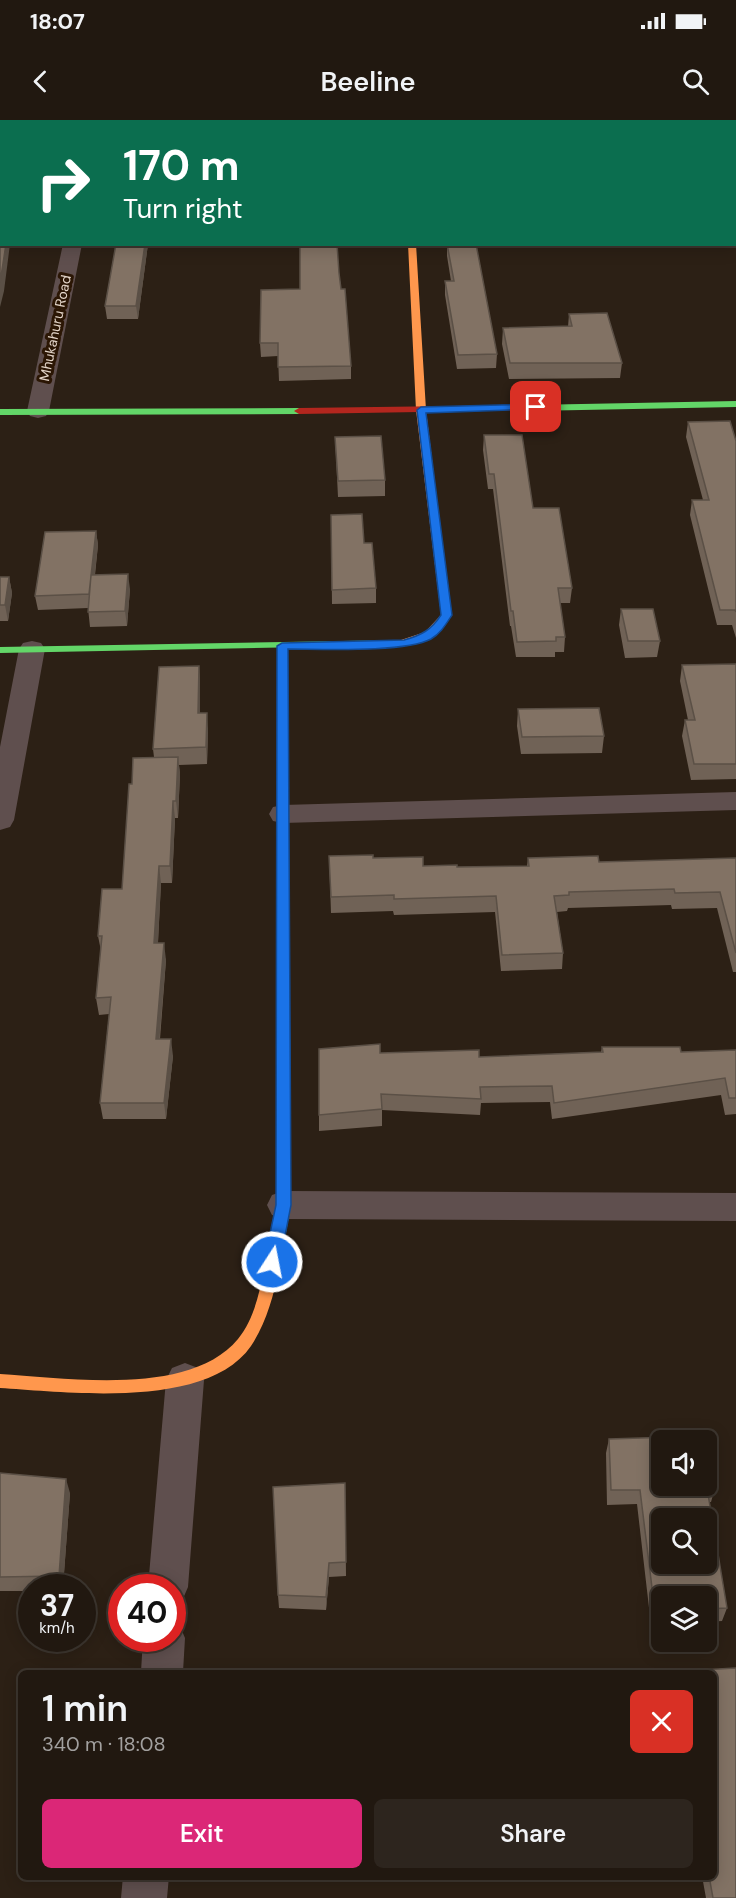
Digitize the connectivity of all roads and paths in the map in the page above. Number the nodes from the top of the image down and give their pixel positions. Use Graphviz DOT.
graph roads {
  1 [pos="73,246"];
  2 [pos="412,246"];
  3 [pos="736,404"];
  4 [pos="421,410"];
  5 [pos="38,411"];
  6 [pos="0,412"];
  7 [pos="282,646"];
  8 [pos="32,649"];
  9 [pos="0,650"];
  10 [pos="736,801"];
  11 [pos="283,814"];
  12 [pos="0,820"];
  13 [pos="284,1205"];
  14 [pos="736,1207"];
  15 [pos="185,1380"];
  16 [pos="0,1381"];
  17 [pos="169,1574"];
  18 [pos="163,1652"];
  19 [pos="162,1670"];
  20 [pos="146,1880"];
  21 [pos="144,1898"];
  1 -- 5 [label="street, Mhukahuru Road"];
  2 -- 4 [label="street"];
  3 -- 4 [label="street"];
  4 -- 5 [label="street"];
  4 -- 7 [label="street"];
  5 -- 6 [label="street"];
  7 -- 8 [label="street"];
  7 -- 11 [label="street"];
  8 -- 9 [label="street"];
  8 -- 12 [label="street"];
  10 -- 11 [label="street"];
  11 -- 13 [label="street"];
  13 -- 14 [label="street"];
  13 -- 15 [label="street"];
  15 -- 16 [label="street"];
  15 -- 17 [label="street"];
  18 -- 19 [label="street"];
  20 -- 21 [label="street"];
}
